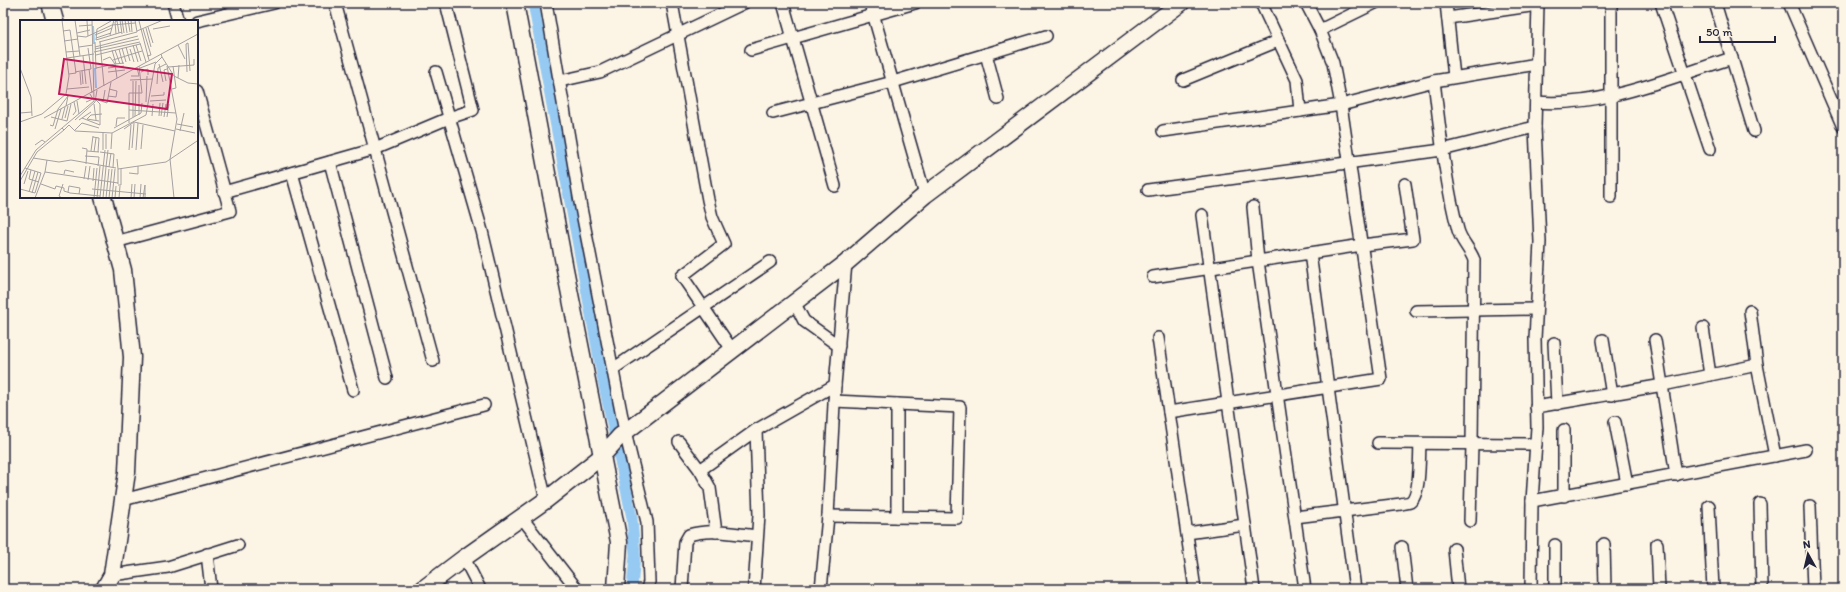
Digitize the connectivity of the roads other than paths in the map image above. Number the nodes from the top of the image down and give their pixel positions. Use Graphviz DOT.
graph roads {
  1 [pos="50,3"];
  2 [pos="173,3"];
  3 [pos="274,3"];
  4 [pos="335,3"];
  5 [pos="446,3"];
  6 [pos="516,3"];
  7 [pos="546,3"];
  8 [pos="672,3"];
  9 [pos="744,3"];
  10 [pos="783,3"];
  11 [pos="870,3"];
  12 [pos="915,3"];
  13 [pos="1181,3"];
  14 [pos="1262,3"];
  15 [pos="1306,3"];
  16 [pos="1375,3"];
  17 [pos="1446,3"];
  18 [pos="1611,3"];
  19 [pos="1661,3"];
  20 [pos="1715,3"];
  21 [pos="1789,3"];
  22 [pos="1538,4"];
  23 [pos="874,15"];
  24 [pos="1448,18"];
  25 [pos="55,20"];
  26 [pos="178,20"];
  27 [pos="198,21"];
  28 [pos="1320,30"];
  29 [pos="677,36"];
  30 [pos="1046,36"];
  31 [pos="793,38"];
  32 [pos="1278,41"];
  33 [pos="751,50"];
  34 [pos="986,54"];
  35 [pos="1732,58"];
  36 [pos="1537,64"];
  37 [pos="436,72"];
  38 [pos="1684,73"];
  39 [pos="1454,78"];
  40 [pos="1183,80"];
  41 [pos="560,81"];
  42 [pos="1434,81"];
  43 [pos="893,82"];
  44 [pos="198,95"];
  45 [pos="1610,96"];
  46 [pos="998,99"];
  47 [pos="1543,102"];
  48 [pos="813,103"];
  49 [pos="1342,105"];
  50 [pos="1300,111"];
  51 [pos="774,113"];
  52 [pos="449,118"];
  53 [pos="1535,126"];
  54 [pos="1843,127"];
  55 [pos="1163,131"];
  56 [pos="1754,131"];
  57 [pos="375,149"];
  58 [pos="1710,149"];
  59 [pos="1442,150"];
  60 [pos="330,162"];
  61 [pos="1350,162"];
  62 [pos="292,173"];
  63 [pos="1405,184"];
  64 [pos="835,186"];
  65 [pos="1148,190"];
  66 [pos="224,192"];
  67 [pos="925,195"];
  68 [pos="1611,196"];
  69 [pos="103,198"];
  70 [pos="1253,207"];
  71 [pos="1202,215"];
  72 [pos="115,242"];
  73 [pos="1362,245"];
  74 [pos="1310,253"];
  75 [pos="1258,261"];
  76 [pos="770,262"];
  77 [pos="846,263"];
  78 [pos="1208,268"];
  79 [pos="1153,277"];
  80 [pos="796,306"];
  81 [pos="705,308"];
  82 [pos="1474,309"];
  83 [pos="1536,310"];
  84 [pos="1416,311"];
  85 [pos="1750,311"];
  86 [pos="1703,328"];
  87 [pos="1158,338"];
  88 [pos="1603,340"];
  89 [pos="1655,340"];
  90 [pos="1554,343"];
  91 [pos="839,346"];
  92 [pos="733,351"];
  93 [pos="433,361"];
  94 [pos="1757,365"];
  95 [pos="613,369"];
  96 [pos="1710,375"];
  97 [pos="387,378"];
  98 [pos="835,385"];
  99 [pos="1663,385"];
  100 [pos="1328,388"];
  101 [pos="353,390"];
  102 [pos="1612,395"];
  103 [pos="1277,396"];
  104 [pos="834,401"];
  105 [pos="1227,403"];
  106 [pos="897,404"];
  107 [pos="484,405"];
  108 [pos="1546,406"];
  109 [pos="1169,412"];
  110 [pos="1615,422"];
  111 [pos="756,430"];
  112 [pos="1564,430"];
  113 [pos="622,434"];
  114 [pos="679,442"];
  115 [pos="1378,443"];
  116 [pos="1420,444"];
  117 [pos="1472,444"];
  118 [pos="1536,444"];
  119 [pos="1806,450"];
  120 [pos="604,452"];
  121 [pos="1775,456"];
  122 [pos="700,470"];
  123 [pos="1676,475"];
  124 [pos="1627,484"];
  125 [pos="1564,496"];
  126 [pos="122,500"];
  127 [pos="546,500"];
  128 [pos="1539,500"];
  129 [pos="1760,504"];
  130 [pos="1709,506"];
  131 [pos="1810,506"];
  132 [pos="1345,510"];
  133 [pos="828,516"];
  134 [pos="897,517"];
  135 [pos="1295,517"];
  136 [pos="522,518"];
  137 [pos="1470,521"];
  138 [pos="1245,525"];
  139 [pos="716,532"];
  140 [pos="1187,533"];
  141 [pos="758,536"];
  142 [pos="1604,544"];
  143 [pos="1657,544"];
  144 [pos="238,545"];
  145 [pos="1555,545"];
  146 [pos="1402,548"];
  147 [pos="1454,548"];
  148 [pos="207,554"];
  149 [pos="464,558"];
  150 [pos="112,575"];
  151 [pos="429,587"];
  152 [pos="104,589"];
  153 [pos="211,589"];
  154 [pos="480,589"];
  155 [pos="577,589"];
  156 [pos="616,589"];
  157 [pos="647,589"];
  158 [pos="682,589"];
  159 [pos="754,589"];
  160 [pos="821,589"];
  161 [pos="1195,589"];
  162 [pos="1254,589"];
  163 [pos="1304,589"];
  164 [pos="1355,589"];
  165 [pos="1407,589"];
  166 [pos="1458,589"];
  167 [pos="1531,589"];
  168 [pos="1555,589"];
  169 [pos="1605,589"];
  170 [pos="1659,589"];
  171 [pos="1713,589"];
  172 [pos="1762,589"];
  173 [pos="1813,589"];
  1 -- 25 [label="street"];
  2 -- 26 [label="street"];
  3 -- 27 [label="street"];
  4 -- 57 [label="street"];
  5 -- 52 [label="street"];
  6 -- 120 [label="street"];
  7 -- 41 [label="street"];
  8 -- 29 [label="street"];
  9 -- 29 [label="street"];
  10 -- 31 [label="street"];
  11 -- 23 [label="street"];
  12 -- 23 [label="street"];
  13 -- 67 [label="street"];
  14 -- 32 [label="street"];
  15 -- 28 [label="street"];
  16 -- 28 [label="street"];
  17 -- 24 [label="street"];
  18 -- 45 [label="street"];
  19 -- 38 [label="street"];
  20 -- 35 [label="street"];
  21 -- 54 [label="street"];
  22 -- 24 [label="street"];
  22 -- 36 [label="street"];
  23 -- 31 [label="street"];
  23 -- 43 [label="street"];
  24 -- 39 [label="street"];
  28 -- 49 [label="street"];
  29 -- 41 [label="street"];
  29 -- 81 [label="street"];
  30 -- 34 [label="street"];
  31 -- 33 [label="street"];
  31 -- 48 [label="street"];
  32 -- 40 [label="street"];
  32 -- 50 [label="street"];
  34 -- 43 [label="street"];
  34 -- 46 [label="street"];
  35 -- 38 [label="street"];
  35 -- 56 [label="street"];
  36 -- 39 [label="street"];
  36 -- 47 [label="street"];
  37 -- 52 [label="street"];
  38 -- 45 [label="street"];
  38 -- 58 [label="street"];
  39 -- 42 [label="street"];
  41 -- 95 [label="street"];
  42 -- 49 [label="street"];
  42 -- 59 [label="street"];
  43 -- 48 [label="street"];
  43 -- 67 [label="street"];
  44 -- 66 [label="street"];
  45 -- 47 [label="street"];
  45 -- 68 [label="street"];
  47 -- 53 [label="street"];
  48 -- 51 [label="street"];
  48 -- 64 [label="street"];
  49 -- 50 [label="street"];
  49 -- 61 [label="street"];
  50 -- 55 [label="street"];
  52 -- 57 [label="street"];
  52 -- 127 [label="street"];
  53 -- 59 [label="street"];
  53 -- 83 [label="street"];
  57 -- 60 [label="street"];
  57 -- 93 [label="street"];
  59 -- 61 [label="street"];
  59 -- 82 [label="street"];
  60 -- 62 [label="street"];
  60 -- 97 [label="street"];
  61 -- 65 [label="street"];
  61 -- 73 [label="street"];
  62 -- 66 [label="street"];
  62 -- 101 [label="street"];
  63 -- 73 [label="street"];
  66 -- 72 [label="street"];
  67 -- 77 [label="street"];
  69 -- 72 [label="street"];
  70 -- 75 [label="street"];
  71 -- 78 [label="street"];
  72 -- 126 [label="street"];
  73 -- 74 [label="street"];
  73 -- 100 [label="street"];
  74 -- 75 [label="street"];
  74 -- 100 [label="street"];
  75 -- 78 [label="street"];
  75 -- 103 [label="street"];
  76 -- 81 [label="street"];
  77 -- 80 [label="street"];
  77 -- 91 [label="street"];
  78 -- 79 [label="street"];
  78 -- 105 [label="street"];
  80 -- 91 [label="street"];
  80 -- 92 [label="street"];
  81 -- 92 [label="street"];
  81 -- 95 [label="street"];
  82 -- 83 [label="street"];
  82 -- 84 [label="street"];
  82 -- 117 [label="street"];
  83 -- 108 [label="street"];
  85 -- 94 [label="street"];
  86 -- 96 [label="street"];
  87 -- 109 [label="street"];
  88 -- 102 [label="street"];
  89 -- 99 [label="street"];
  90 -- 108 [label="street"];
  91 -- 98 [label="street"];
  92 -- 113 [label="street"];
  94 -- 96 [label="street"];
  94 -- 121 [label="street"];
  95 -- 113 [label="street"];
  96 -- 99 [label="street"];
  98 -- 104 [label="street"];
  98 -- 111 [label="street"];
  99 -- 102 [label="street"];
  99 -- 123 [label="street"];
  100 -- 103 [label="street"];
  100 -- 132 [label="street"];
  102 -- 108 [label="street"];
  103 -- 105 [label="street"];
  103 -- 135 [label="street"];
  104 -- 106 [label="street"];
  104 -- 133 [label="street"];
  105 -- 109 [label="street"];
  105 -- 138 [label="street"];
  106 -- 134 [label="street"];
  106 -- 134 [label="street"];
  107 -- 126 [label="street"];
  108 -- 118 [label="street"];
  109 -- 140 [label="street"];
  110 -- 124 [label="street"];
  111 -- 122 [label="street"];
  111 -- 141 [label="street"];
  112 -- 125 [label="street"];
  113 -- 120 [label="street"];
  113 -- 157 [label="street"];
  114 -- 122 [label="street"];
  115 -- 116 [label="street"];
  116 -- 117 [label="street"];
  116 -- 132 [label="street"];
  117 -- 118 [label="street"];
  117 -- 137 [label="street"];
  118 -- 128 [label="street"];
  119 -- 121 [label="street"];
  120 -- 127 [label="street"];
  120 -- 156 [label="street"];
  121 -- 123 [label="street"];
  122 -- 139 [label="street"];
  123 -- 124 [label="street"];
  124 -- 125 [label="street"];
  125 -- 128 [label="street"];
  126 -- 150 [label="street"];
  127 -- 136 [label="street"];
  128 -- 167 [label="street"];
  129 -- 172 [label="street"];
  130 -- 171 [label="street"];
  131 -- 173 [label="street"];
  132 -- 135 [label="street"];
  132 -- 164 [label="street"];
  133 -- 134 [label="street"];
  133 -- 160 [label="street"];
  135 -- 163 [label="street"];
  136 -- 149 [label="street"];
  136 -- 155 [label="street"];
  138 -- 140 [label="street"];
  138 -- 162 [label="street"];
  139 -- 141 [label="street"];
  139 -- 158 [label="street"];
  140 -- 161 [label="street"];
  141 -- 159 [label="street"];
  142 -- 169 [label="street"];
  143 -- 170 [label="street"];
  144 -- 148 [label="street"];
  145 -- 168 [label="street"];
  146 -- 165 [label="street"];
  147 -- 166 [label="street"];
  148 -- 150 [label="street"];
  148 -- 153 [label="street"];
  149 -- 151 [label="street"];
  149 -- 154 [label="street"];
  150 -- 152 [label="street"];
}
